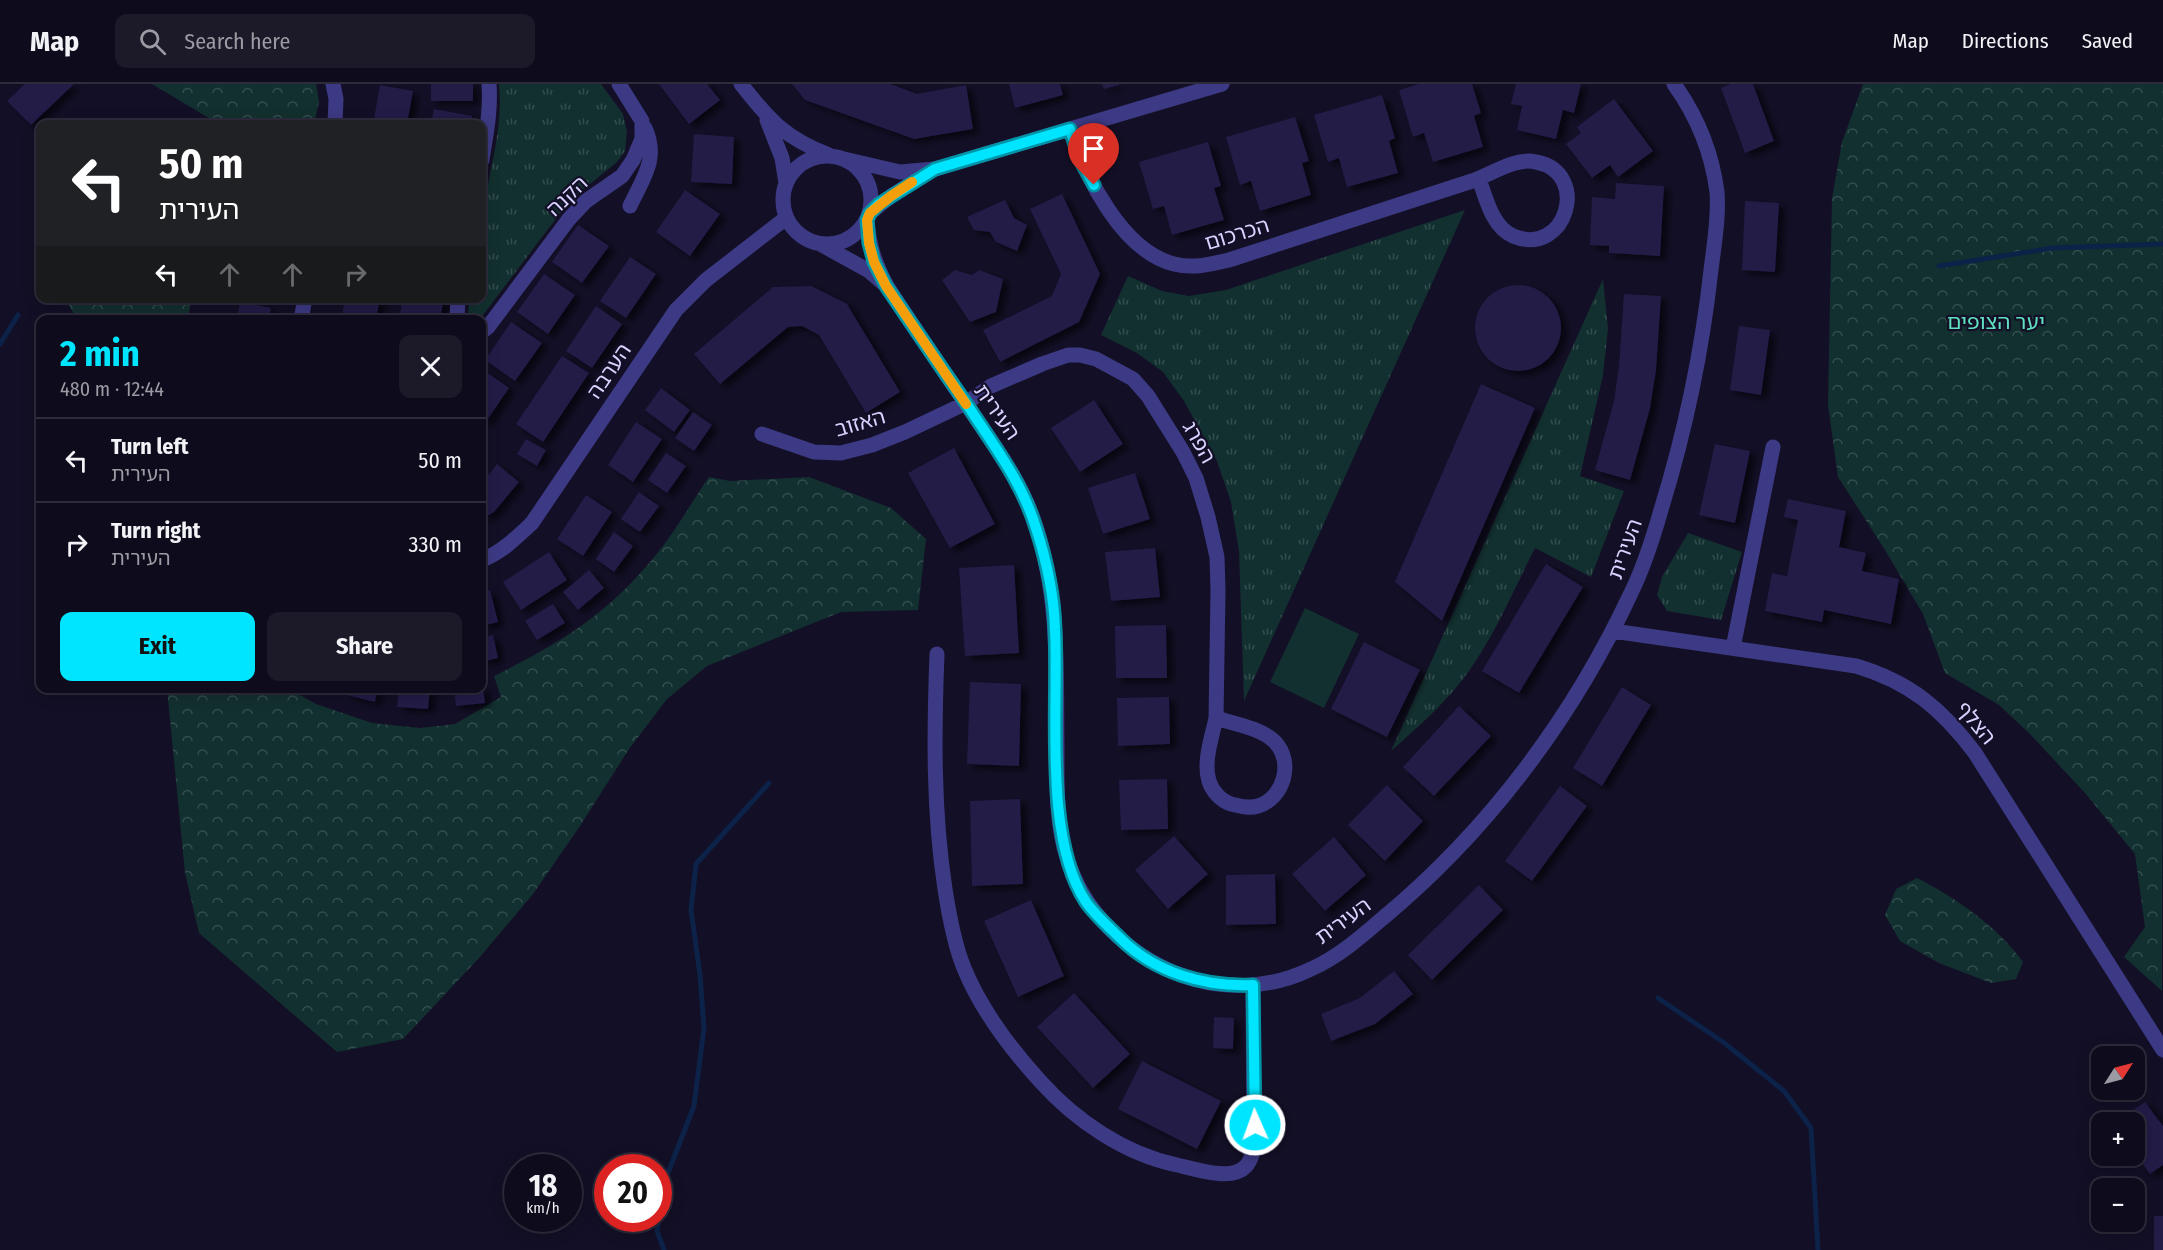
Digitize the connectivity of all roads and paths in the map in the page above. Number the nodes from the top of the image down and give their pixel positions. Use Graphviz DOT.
graph roads {
  1 [pos="333,84"];
  2 [pos="489,84"];
  3 [pos="619,84"];
  4 [pos="741,84"];
  5 [pos="1222,84"];
  6 [pos="1674,84"];
  7 [pos="763,112"];
  8 [pos="335,120"];
  9 [pos="642,122"];
  10 [pos="1070,129"];
  11 [pos="486,136"];
  12 [pos="837,157"];
  13 [pos="935,169"];
  14 [pos="1479,178"];
  15 [pos="786,183"];
  16 [pos="630,206"];
  17 [pos="869,216"];
  18 [pos="786,218"];
  19 [pos="822,245"];
  20 [pos="886,286"];
  21 [pos="486,329"];
  22 [pos="966,403"];
  23 [pos="762,434"];
  24 [pos="1773,447"];
  25 [pos="486,558"];
  26 [pos="1612,631"];
  27 [pos="1733,648"];
  28 [pos="937,654"];
  29 [pos="1216,718"];
  30 [pos="1253,985"];
  31 [pos="2163,1050"];
  1 -- 8 [label="street"];
  2 -- 11 [label="street"];
  3 -- 9 [label="street"];
  4 -- 7 [label="street"];
  5 -- 10 [label="street"];
  6 -- 26 [label="street, העירית"];
  7 -- 12 [label="street"];
  7 -- 15 [label="street"];
  9 -- 16 [label="street"];
  9 -- 21 [label="street, הקנה"];
  10 -- 13 [label="street"];
  10 -- 14 [label="street, הכרכום"];
  12 -- 13 [label="street"];
  12 -- 15 [label="street"];
  12 -- 17 [label="street"];
  13 -- 17 [label="street"];
  14 -- 14 [label="street, הכרכום"];
  15 -- 18 [label="street"];
  17 -- 19 [label="street"];
  17 -- 20 [label="street, העירית"];
  18 -- 19 [label="street"];
  18 -- 25 [label="street, הערבה"];
  19 -- 20 [label="street, העירית"];
  20 -- 22 [label="street, העירית"];
  22 -- 23 [label="street, האזוב"];
  22 -- 29 [label="street, הפרג"];
  22 -- 30 [label="street, העירית"];
  24 -- 27 [label="street"];
  26 -- 27 [label="street, הצלף"];
  26 -- 30 [label="street, העירית"];
  27 -- 31 [label="street, הצלף"];
  28 -- 30 [label="street"];
  29 -- 29 [label="street, הפרג"];
}
